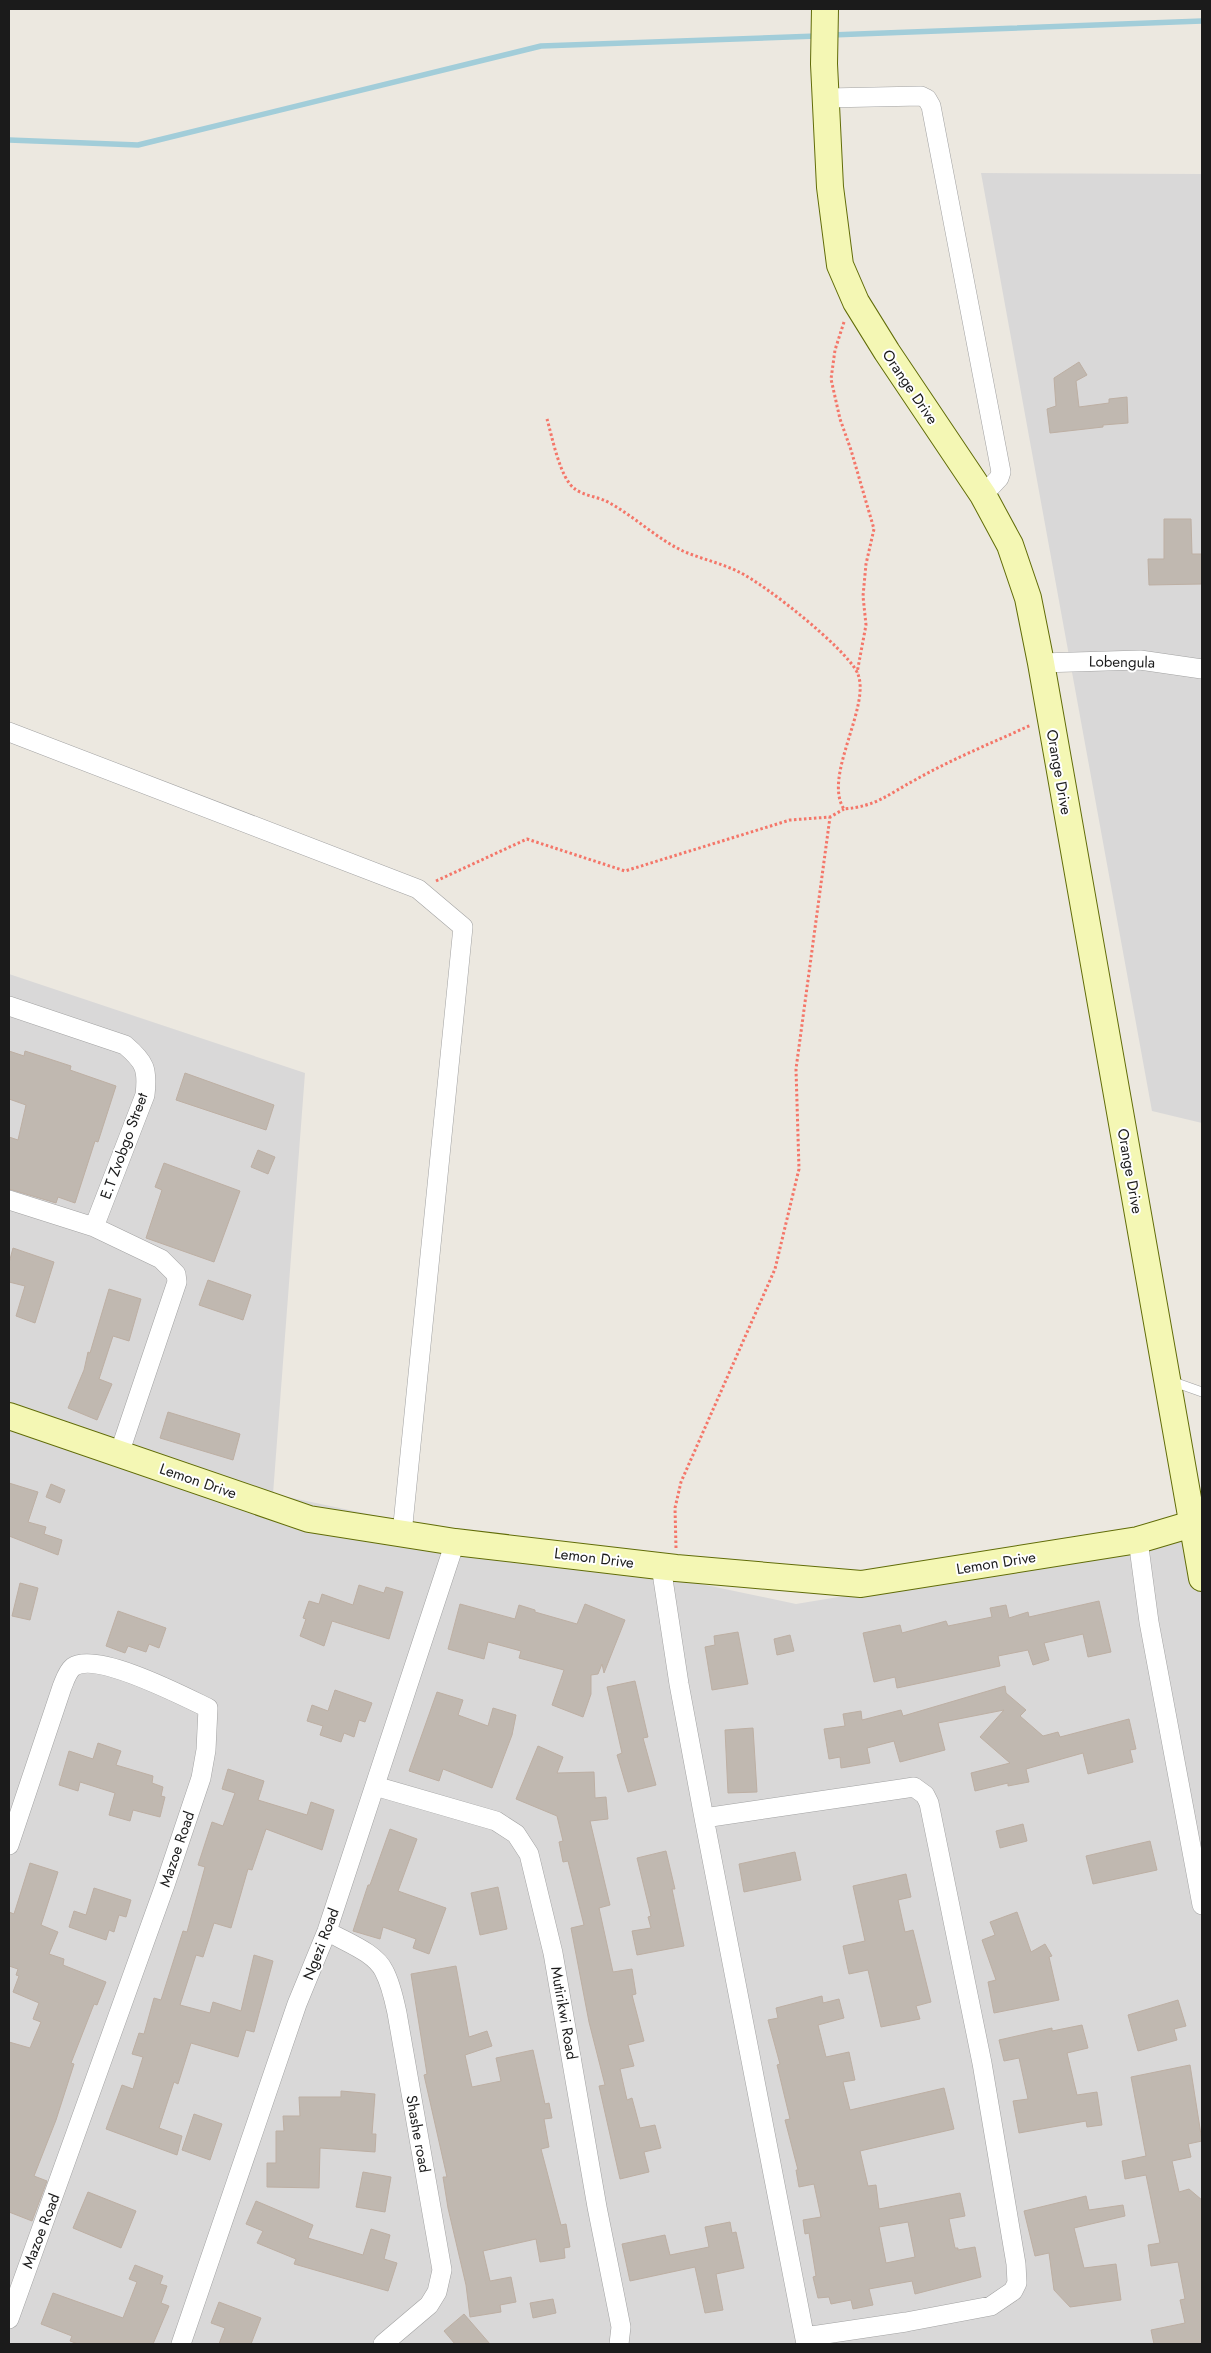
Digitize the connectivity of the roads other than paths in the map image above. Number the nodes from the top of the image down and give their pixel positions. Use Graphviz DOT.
graph roads {
  1 [pos="825,9"];
  2 [pos="826,98"];
  3 [pos="983,495"];
  4 [pos="1042,663"];
  5 [pos="1202,670"];
  6 [pos="9,732"];
  7 [pos="9,1006"];
  8 [pos="9,1200"];
  9 [pos="94,1227"];
  10 [pos="1166,1380"];
  11 [pos="1202,1392"];
  12 [pos="9,1416"];
  13 [pos="119,1454"];
  14 [pos="1192,1524"];
  15 [pos="402,1534"];
  16 [pos="1138,1540"];
  17 [pos="455,1542"];
  18 [pos="669,1567"];
  19 [pos="1202,1578"];
  20 [pos="375,1786"];
  21 [pos="704,1818"];
  22 [pos="9,1845"];
  23 [pos="1202,1905"];
  24 [pos="327,1931"];
  25 [pos="11,2300"];
  26 [pos="9,2319"];
  27 [pos="806,2340"];
  28 [pos="180,2344"];
  29 [pos="382,2344"];
  30 [pos="619,2344"];
  1 -- 2 [label="street, Orange Drive"];
  2 -- 3 [label="street, Orange Drive"];
  2 -- 3 [label="street"];
  3 -- 4 [label="street, Orange Drive"];
  4 -- 5 [label="street, Lobengula"];
  4 -- 10 [label="street, Orange Drive"];
  6 -- 15 [label="street"];
  7 -- 9 [label="street, E.T Zvobgo Street"];
  8 -- 9 [label="street"];
  9 -- 13 [label="street"];
  10 -- 11 [label="lane"];
  10 -- 14 [label="street, Orange Drive"];
  12 -- 13 [label="street, Lemon Drive"];
  13 -- 15 [label="street, Lemon Drive"];
  14 -- 16 [label="street, Lemon Drive"];
  14 -- 19 [label="street, Orange Drive"];
  15 -- 17 [label="street, Lemon Drive"];
  16 -- 18 [label="street, Lemon Drive"];
  16 -- 23 [label="street"];
  17 -- 18 [label="street, Lemon Drive"];
  17 -- 20 [label="street, Ngezi Road"];
  18 -- 21 [label="street"];
  20 -- 24 [label="street, Ngezi Road"];
  20 -- 30 [label="street, Mutirikwi Road"];
  21 -- 27 [label="street"];
  21 -- 27 [label="street"];
  22 -- 25 [label="street, Mazoe Road"];
  24 -- 28 [label="street, Ngezi Road"];
  24 -- 29 [label="street, Shashe road"];
  25 -- 26 [label="street, Mazoe Road"];
}
